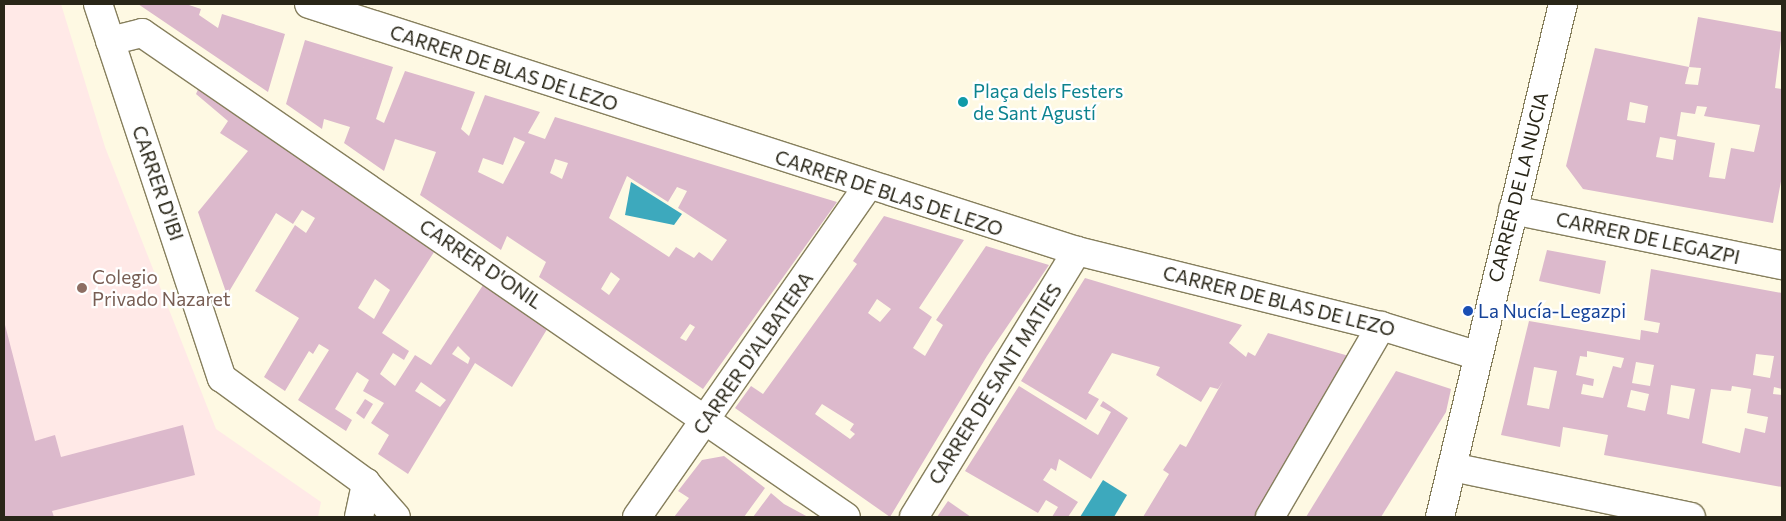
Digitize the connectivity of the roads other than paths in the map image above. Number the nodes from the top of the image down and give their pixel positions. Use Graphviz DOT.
graph roads {
  1 [pos="98,4"];
  2 [pos="310,4"];
  3 [pos="1563,4"];
  4 [pos="110,41"];
  5 [pos="867,187"];
  6 [pos="1513,210"];
  7 [pos="1077,251"];
  8 [pos="1782,265"];
  9 [pos="1381,326"];
  10 [pos="1476,354"];
  11 [pos="708,420"];
  12 [pos="1452,466"];
  13 [pos="366,483"];
  14 [pos="359,517"];
  15 [pos="396,517"];
  16 [pos="637,517"];
  17 [pos="846,517"];
  18 [pos="914,517"];
  19 [pos="1270,517"];
  20 [pos="1440,517"];
  21 [pos="1691,517"];
  1 -- 4 [label="street, CARRER D'IBI"];
  2 -- 5 [label="street, CARRER DE BLAS DE LEZO"];
  3 -- 6 [label="street, CARRER DE LA NUCIA"];
  4 -- 11 [label="street, CARRER D'ONIL"];
  4 -- 13 [label="street, CARRER D'IBI"];
  5 -- 7 [label="street, CARRER DE BLAS DE LEZO"];
  5 -- 11 [label="street, CARRER D'ALBATERA"];
  6 -- 8 [label="street, CARRER DE LEGAZPI"];
  6 -- 10 [label="street, CARRER DE LA NUCIA"];
  7 -- 9 [label="street, CARRER DE BLAS DE LEZO"];
  7 -- 18 [label="street, CARRER DE SANT MATIES"];
  9 -- 10 [label="street, CARRER DE BLAS DE LEZO"];
  9 -- 19 [label="street"];
  10 -- 12 [label="street, CARRER DE LA NUCIA"];
  11 -- 16 [label="street, CARRER D'ALBATERA"];
  11 -- 17 [label="street, CARRER D'ONIL"];
  12 -- 20 [label="street, CARRER DE LA NUCIA"];
  12 -- 21 [label="street"];
  13 -- 14 [label="street"];
  13 -- 15 [label="street, CARRER D'IBI"];
}
